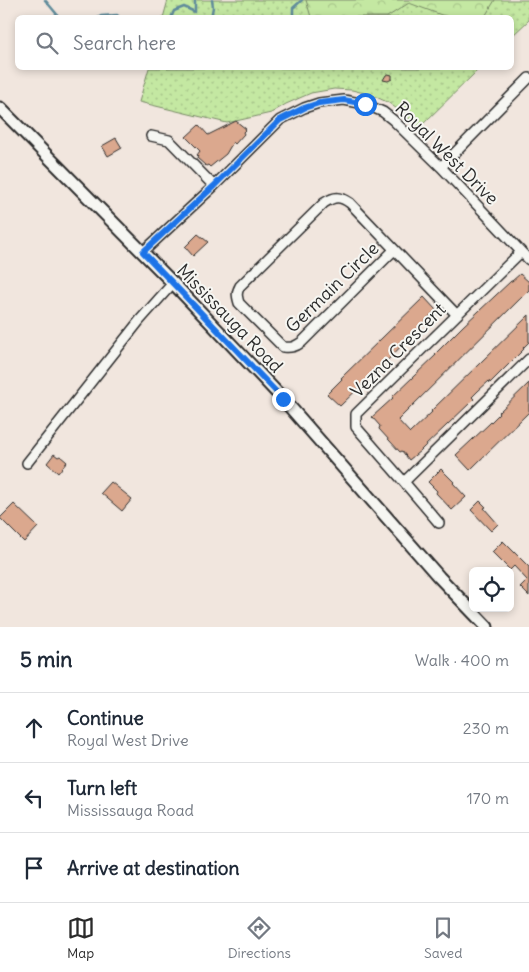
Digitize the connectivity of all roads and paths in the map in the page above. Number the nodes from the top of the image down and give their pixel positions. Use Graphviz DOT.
graph roads {
  1 [pos="529,78"];
  2 [pos="0,108"];
  3 [pos="151,136"];
  4 [pos="441,167"];
  5 [pos="214,186"];
  6 [pos="394,250"];
  7 [pos="143,252"];
  8 [pos="521,252"];
  9 [pos="529,260"];
  10 [pos="173,283"];
  11 [pos="457,315"];
  12 [pos="529,359"];
  13 [pos="27,463"];
  14 [pos="404,482"];
  15 [pos="439,523"];
  16 [pos="487,627"];
  1 -- 4 [label="street"];
  2 -- 7 [label="main road, Mississauga Road"];
  3 -- 5 [label="street"];
  4 -- 5 [label="street, Royal West Drive"];
  4 -- 8 [label="street, Royal West Drive"];
  5 -- 7 [label="street, Royal West Drive"];
  6 -- 6 [label="street, Germain Circle"];
  6 -- 11 [label="street, Germain Circle"];
  7 -- 10 [label="main road, Mississauga Road"];
  8 -- 9 [label="street, Royal West Drive"];
  8 -- 11 [label="street, Vezna Crescent"];
  10 -- 13 [label="street"];
  10 -- 16 [label="main road, Mississauga Road"];
  11 -- 14 [label="street, Vezna Crescent"];
  12 -- 14 [label="street"];
  14 -- 15 [label="street, Vezna Crescent"];
}
